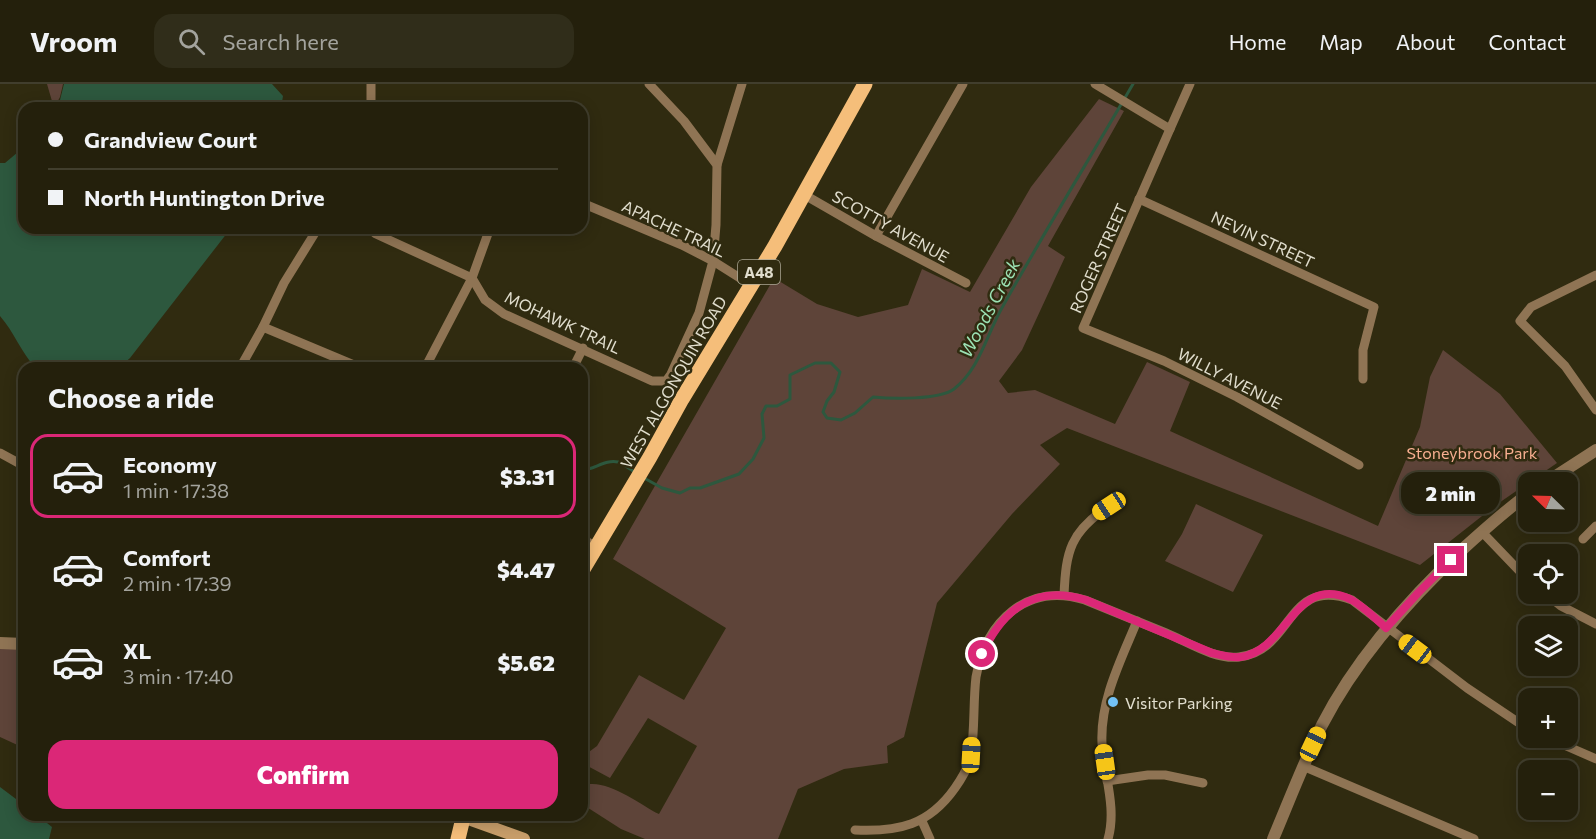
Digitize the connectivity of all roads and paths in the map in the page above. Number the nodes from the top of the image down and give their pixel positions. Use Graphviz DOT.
graph roads {
  1 [pos="371,84"];
  2 [pos="649,84"];
  3 [pos="742,84"];
  4 [pos="865,84"];
  5 [pos="963,84"];
  6 [pos="1095,84"];
  7 [pos="1190,84"];
  8 [pos="1108,90"];
  9 [pos="371,102"];
  10 [pos="1170,129"];
  11 [pos="717,165"];
  12 [pos="803,194"];
  13 [pos="1139,199"];
  14 [pos="588,205"];
  15 [pos="314,234"];
  16 [pos="376,234"];
  17 [pos="488,234"];
  18 [pos="876,236"];
  19 [pos="713,261"];
  20 [pos="1596,275"];
  21 [pos="472,278"];
  22 [pos="966,284"];
  23 [pos="751,285"];
  24 [pos="263,327"];
  25 [pos="1083,328"];
  26 [pos="583,348"];
  27 [pos="243,362"];
  28 [pos="347,362"];
  29 [pos="428,362"];
  30 [pos="576,362"];
  31 [pos="1362,379"];
  32 [pos="1596,410"];
  33 [pos="1596,450"];
  34 [pos="0,453"];
  35 [pos="18,463"];
  36 [pos="1359,465"];
  37 [pos="1562,472"];
  38 [pos="1518,501"];
  39 [pos="1109,506"];
  40 [pos="1596,526"];
  41 [pos="1482,532"];
  42 [pos="1583,539"];
  43 [pos="588,542"];
  44 [pos="597,547"];
  45 [pos="588,561"];
  46 [pos="1518,570"];
  47 [pos="1064,595"];
  48 [pos="1559,604"];
  49 [pos="1137,621"];
  50 [pos="1596,624"];
  51 [pos="1386,628"];
  52 [pos="0,643"];
  53 [pos="18,644"];
  54 [pos="1518,723"];
  55 [pos="1571,748"];
  56 [pos="1596,759"];
  57 [pos="1303,766"];
  58 [pos="1107,781"];
  59 [pos="1203,783"];
  60 [pos="460,821"];
  61 [pos="476,821"];
  62 [pos="922,821"];
  63 [pos="855,830"];
  64 [pos="458,839"];
  65 [pos="524,839"];
  66 [pos="930,839"];
  67 [pos="1108,839"];
  68 [pos="1273,839"];
  69 [pos="1474,839"];
  1 -- 9 [label="street"];
  2 -- 11 [label="street"];
  3 -- 11 [label="street"];
  4 -- 12 [label="main road, WEST ALGONQUIN ROAD / A48"];
  5 -- 18 [label="street"];
  6 -- 8 [label="street"];
  7 -- 10 [label="street"];
  8 -- 10 [label="street"];
  10 -- 13 [label="street, ROGER STREET"];
  11 -- 19 [label="street"];
  12 -- 18 [label="street, SCOTTY AVENUE"];
  12 -- 23 [label="main road, WEST ALGONQUIN ROAD / A48"];
  13 -- 25 [label="street, ROGER STREET"];
  13 -- 31 [label="street, NEVIN STREET"];
  14 -- 19 [label="street, APACHE TRAIL"];
  15 -- 24 [label="street"];
  16 -- 21 [label="street"];
  17 -- 21 [label="street"];
  18 -- 22 [label="street, SCOTTY AVENUE"];
  19 -- 23 [label="street, APACHE TRAIL"];
  19 -- 26 [label="street, MOHAWK TRAIL"];
  20 -- 32 [label="street"];
  21 -- 26 [label="street, MOHAWK TRAIL"];
  21 -- 29 [label="street"];
  23 -- 44 [label="main road, WEST ALGONQUIN ROAD / A48"];
  24 -- 27 [label="street"];
  24 -- 28 [label="street"];
  25 -- 36 [label="street, WILLY AVENUE"];
  26 -- 30 [label="street"];
  33 -- 37 [label="street"];
  34 -- 35 [label="street"];
  38 -- 41 [label="street"];
  39 -- 47 [label="street"];
  40 -- 42 [label="street"];
  41 -- 46 [label="street"];
  41 -- 51 [label="street"];
  43 -- 44 [label="street"];
  44 -- 45 [label="main road, WEST ALGONQUIN ROAD / A48"];
  47 -- 49 [label="street"];
  47 -- 62 [label="street"];
  48 -- 50 [label="street"];
  49 -- 51 [label="street"];
  49 -- 58 [label="street"];
  51 -- 54 [label="street"];
  51 -- 57 [label="street"];
  52 -- 53 [label="street"];
  55 -- 56 [label="street"];
  57 -- 68 [label="street"];
  57 -- 69 [label="street"];
  58 -- 59 [label="street"];
  58 -- 67 [label="street"];
  60 -- 64 [label="main road"];
  61 -- 65 [label="main road"];
  62 -- 63 [label="street"];
  62 -- 66 [label="street"];
}
